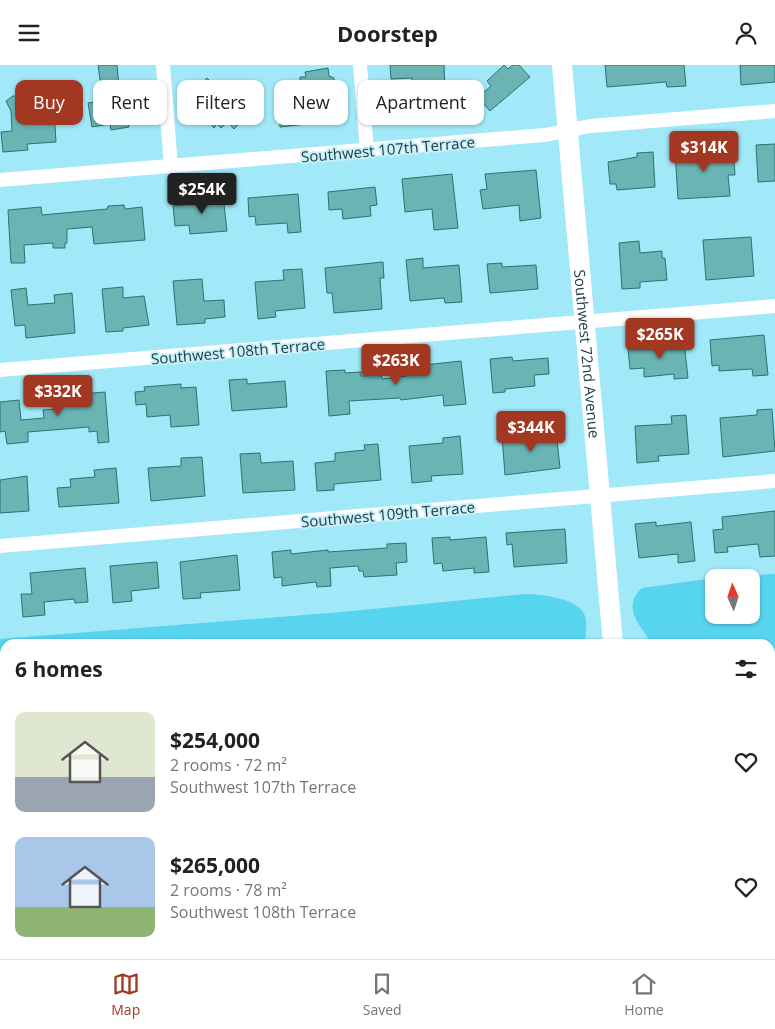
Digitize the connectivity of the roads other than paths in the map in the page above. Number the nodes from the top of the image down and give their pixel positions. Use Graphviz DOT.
graph roads {
  1 [pos="163,65"];
  2 [pos="360,65"];
  3 [pos="562,65"];
  4 [pos="775,111"];
  5 [pos="568,131"];
  6 [pos="366,151"];
  7 [pos="171,167"];
  8 [pos="0,180"];
  9 [pos="775,306"];
  10 [pos="586,322"];
  11 [pos="0,370"];
  12 [pos="775,481"];
  13 [pos="600,496"];
  14 [pos="0,546"];
  15 [pos="613,639"];
  1 -- 7 [label="street"];
  2 -- 6 [label="street"];
  3 -- 5 [label="street, Southwest 72nd Avenue"];
  4 -- 5 [label="street, Southwest 107th Terrace"];
  5 -- 6 [label="street, Southwest 107th Terrace"];
  5 -- 10 [label="street, Southwest 72nd Avenue"];
  6 -- 7 [label="street, Southwest 107th Terrace"];
  7 -- 8 [label="street, Southwest 107th Terrace"];
  9 -- 10 [label="street, Southwest 108th Terrace"];
  10 -- 11 [label="street, Southwest 108th Terrace"];
  10 -- 13 [label="street, Southwest 72nd Avenue"];
  12 -- 13 [label="street, Southwest 109th Terrace"];
  13 -- 14 [label="street, Southwest 109th Terrace"];
  13 -- 15 [label="street, Southwest 72nd Avenue"];
}
